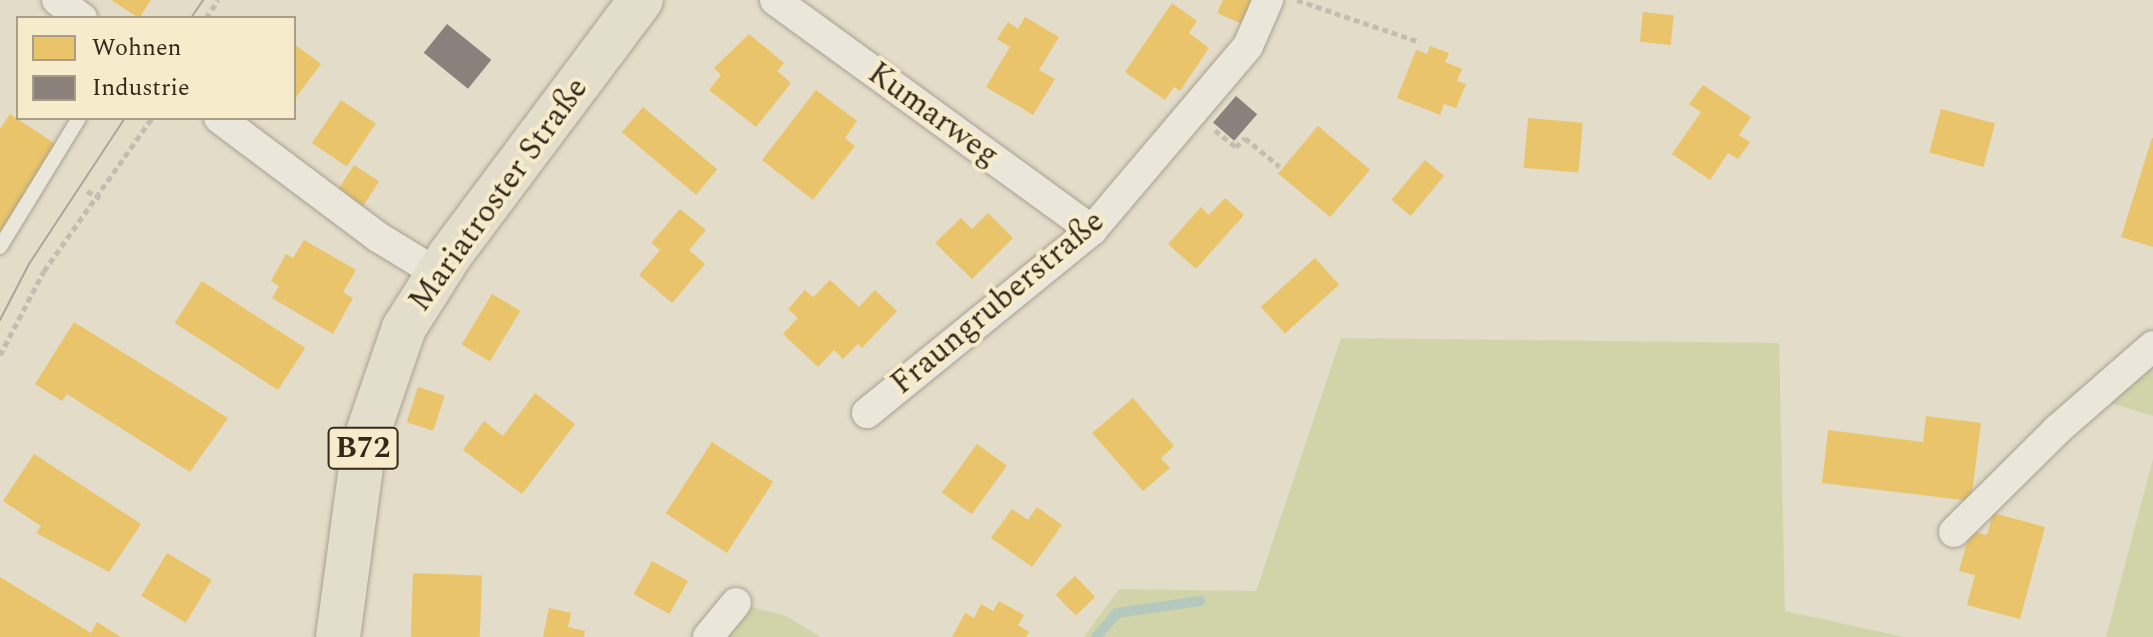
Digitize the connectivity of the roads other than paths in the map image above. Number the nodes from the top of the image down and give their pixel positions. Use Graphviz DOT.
graph roads {
  1 [pos="57,0"];
  2 [pos="641,0"];
  3 [pos="775,0"];
  4 [pos="1268,0"];
  5 [pos="79,16"];
  6 [pos="78,120"];
  7 [pos="222,120"];
  8 [pos="1092,230"];
  9 [pos="0,247"];
  10 [pos="437,273"];
  11 [pos="2148,352"];
  12 [pos="867,413"];
  13 [pos="1954,532"];
  14 [pos="736,603"];
  15 [pos="338,637"];
  16 [pos="708,637"];
  1 -- 5 [label="street"];
  2 -- 10 [label="main road, Mariatroster Straße / B72"];
  3 -- 8 [label="street, Kumarweg"];
  4 -- 8 [label="street, Fraungruberstraße"];
  6 -- 9 [label="lane"];
  7 -- 10 [label="street"];
  8 -- 12 [label="street, Fraungruberstraße"];
  10 -- 15 [label="main road, Mariatroster Straße / B72"];
  11 -- 13 [label="street"];
  14 -- 16 [label="street"];
}
